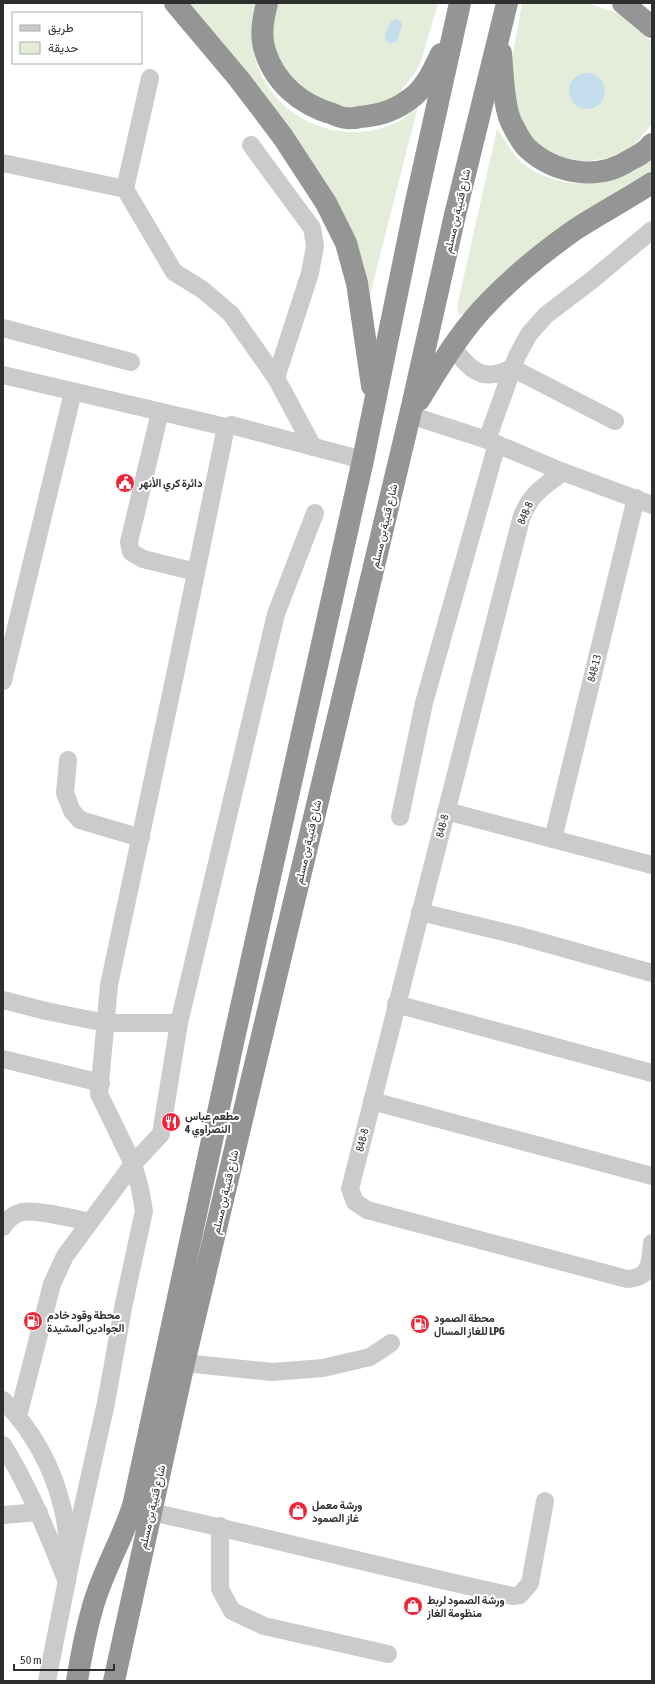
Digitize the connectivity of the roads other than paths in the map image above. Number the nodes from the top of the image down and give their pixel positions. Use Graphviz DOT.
graph roads {
  1 [pos="175,3"];
  2 [pos="267,3"];
  3 [pos="460,3"];
  4 [pos="507,3"];
  5 [pos="623,3"];
  6 [pos="652,27"];
  7 [pos="454,28"];
  8 [pos="500,34"];
  9 [pos="150,78"];
  10 [pos="652,144"];
  11 [pos="251,145"];
  12 [pos="3,163"];
  13 [pos="646,187"];
  14 [pos="125,189"];
  15 [pos="652,230"];
  16 [pos="3,328"];
  17 [pos="452,347"];
  18 [pos="131,362"];
  19 [pos="512,368"];
  20 [pos="3,375"];
  21 [pos="276,378"];
  22 [pos="73,392"];
  23 [pos="373,408"];
  24 [pos="160,412"];
  25 [pos="410,415"];
  26 [pos="615,420"];
  27 [pos="226,427"];
  28 [pos="492,442"];
  29 [pos="313,447"];
  30 [pos="363,460"];
  31 [pos="563,472"];
  32 [pos="644,501"];
  33 [pos="315,513"];
  34 [pos="196,572"];
  35 [pos="3,681"];
  36 [pos="68,760"];
  37 [pos="446,811"];
  38 [pos="400,817"];
  39 [pos="141,838"];
  40 [pos="553,839"];
  41 [pos="651,862"];
  42 [pos="420,912"];
  43 [pos="652,972"];
  44 [pos="3,1000"];
  45 [pos="396,1004"];
  46 [pos="106,1023"];
  47 [pos="179,1023"];
  48 [pos="3,1059"];
  49 [pos="652,1074"];
  50 [pos="101,1083"];
  51 [pos="372,1101"];
  52 [pos="133,1164"];
  53 [pos="652,1176"];
  54 [pos="90,1222"];
  55 [pos="3,1227"];
  56 [pos="652,1243"];
  57 [pos="648,1276"];
  58 [pos="391,1344"];
  59 [pos="184,1363"];
  60 [pos="3,1400"];
  61 [pos="18,1416"];
  62 [pos="3,1445"];
  63 [pos="545,1501"];
  64 [pos="39,1512"];
  65 [pos="151,1512"];
  66 [pos="3,1515"];
  67 [pos="220,1526"];
  68 [pos="71,1560"];
  69 [pos="67,1582"];
  70 [pos="388,1654"];
  71 [pos="47,1681"];
  72 [pos="77,1681"];
  73 [pos="114,1681"];
  1 -- 23 [label="highway"];
  2 -- 7 [label="highway"];
  3 -- 7 [label="highway, شارع قتيبة بن مسلم"];
  4 -- 8 [label="highway, شارع قتيبة بن مسلم"];
  5 -- 6 [label="highway"];
  7 -- 23 [label="highway, شارع قتيبة بن مسلم"];
  8 -- 10 [label="highway"];
  8 -- 25 [label="highway, شارع قتيبة بن مسلم"];
  9 -- 14 [label="street"];
  11 -- 21 [label="street"];
  12 -- 14 [label="street"];
  13 -- 17 [label="highway"];
  14 -- 21 [label="street"];
  15 -- 19 [label="street"];
  16 -- 18 [label="street"];
  17 -- 19 [label="street"];
  17 -- 25 [label="highway"];
  19 -- 26 [label="street"];
  19 -- 28 [label="street"];
  20 -- 22 [label="street"];
  21 -- 29 [label="street"];
  22 -- 24 [label="street"];
  22 -- 35 [label="street"];
  23 -- 30 [label="highway, شارع قتيبة بن مسلم"];
  24 -- 27 [label="street"];
  24 -- 34 [label="street"];
  25 -- 28 [label="street"];
  25 -- 59 [label="highway, شارع قتيبة بن مسلم"];
  27 -- 29 [label="street"];
  27 -- 34 [label="street"];
  28 -- 31 [label="street"];
  28 -- 38 [label="street"];
  29 -- 30 [label="street"];
  30 -- 72 [label="highway, شارع قتيبة بن مسلم"];
  31 -- 32 [label="street"];
  31 -- 37 [label="street, 848-8"];
  32 -- 40 [label="street, 848-13"];
  33 -- 47 [label="street"];
  34 -- 39 [label="street"];
  36 -- 39 [label="street"];
  37 -- 40 [label="street"];
  37 -- 42 [label="street, 848-8"];
  39 -- 46 [label="street"];
  40 -- 41 [label="street"];
  42 -- 43 [label="street"];
  42 -- 45 [label="street, 848-8"];
  44 -- 46 [label="street"];
  45 -- 49 [label="street"];
  45 -- 51 [label="street, 848-8"];
  46 -- 47 [label="street"];
  46 -- 50 [label="street"];
  47 -- 52 [label="street"];
  48 -- 50 [label="street"];
  50 -- 52 [label="street"];
  51 -- 53 [label="street"];
  51 -- 57 [label="street, 848-8"];
  52 -- 54 [label="street"];
  52 -- 68 [label="street"];
  54 -- 55 [label="street"];
  54 -- 61 [label="street"];
  56 -- 57 [label="street"];
  58 -- 59 [label="street"];
  59 -- 65 [label="highway, شارع قتيبة بن مسلم"];
  60 -- 61 [label="street"];
  61 -- 68 [label="street"];
  62 -- 64 [label="street"];
  63 -- 67 [label="street"];
  64 -- 66 [label="street"];
  64 -- 69 [label="street"];
  65 -- 67 [label="street"];
  65 -- 73 [label="highway, شارع قتيبة بن مسلم"];
  67 -- 70 [label="street"];
  68 -- 69 [label="street"];
  69 -- 71 [label="street"];
}
